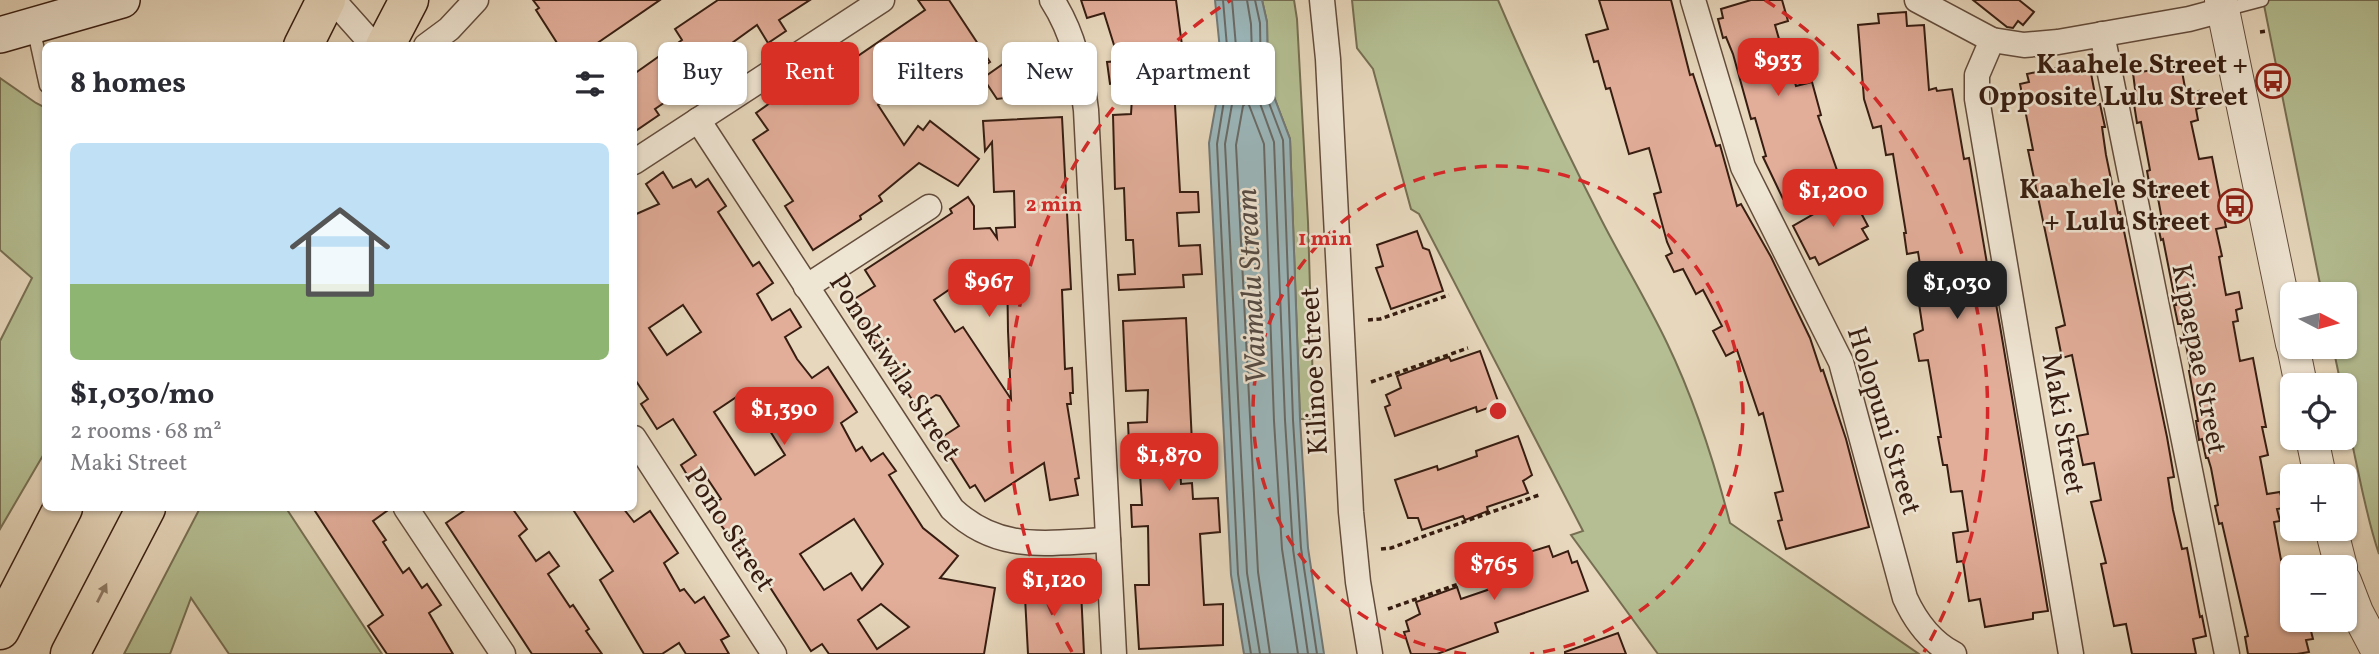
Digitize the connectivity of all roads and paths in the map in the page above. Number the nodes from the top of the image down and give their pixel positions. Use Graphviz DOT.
graph roads {
  1 [pos="122,0"];
  2 [pos="326,0"];
  3 [pos="333,0"];
  4 [pos="409,0"];
  5 [pos="477,0"];
  6 [pos="882,0"];
  7 [pos="1052,0"];
  8 [pos="1322,0"];
  9 [pos="1693,0"];
  10 [pos="2262,0"];
  11 [pos="1920,1"];
  12 [pos="2222,5"];
  13 [pos="17,31"];
  14 [pos="2267,31"];
  15 [pos="2260,32"];
  16 [pos="2102,34"];
  17 [pos="1992,40"];
  18 [pos="305,42"];
  19 [pos="370,42"];
  20 [pos="387,42"];
  21 [pos="431,42"];
  22 [pos="42,78"];
  23 [pos="698,120"];
  24 [pos="637,160"];
  25 [pos="929,207"];
  26 [pos="2280,283"];
  27 [pos="806,287"];
  28 [pos="1449,295"];
  29 [pos="1368,320"];
  30 [pos="1468,348"];
  31 [pos="1371,382"];
  32 [pos="637,443"];
  33 [pos="1539,495"];
  34 [pos="61,511"];
  35 [pos="144,511"];
  36 [pos="408,511"];
  37 [pos="1108,540"];
  38 [pos="1381,549"];
  39 [pos="1492,572"];
  40 [pos="1388,610"];
  41 [pos="2357,612"];
  42 [pos="0,630"];
  43 [pos="70,654"];
  44 [pos="503,654"];
  45 [pos="774,654"];
  46 [pos="1114,654"];
  47 [pos="1370,654"];
  48 [pos="1954,654"];
  49 [pos="2071,654"];
  50 [pos="2227,654"];
  51 [pos="2379,654"];
  1 -- 13 [label="main road"];
  2 -- 18 [label="highway"];
  3 -- 19 [label="street"];
  4 -- 20 [label="highway"];
  5 -- 21 [label="street"];
  6 -- 23 [label="street"];
  7 -- 37 [label="street"];
  8 -- 47 [label="street, Kilinoe Street"];
  9 -- 48 [label="street, Holopuni Street"];
  10 -- 12 [label="lane"];
  11 -- 17 [label="street"];
  12 -- 16 [label="street"];
  12 -- 26 [label="street"];
  13 -- 22 [label="lane"];
  14 -- 15 [label="path"];
  16 -- 17 [label="street"];
  16 -- 50 [label="street, Kipaepae Street"];
  17 -- 49 [label="street, Maki Street"];
  23 -- 24 [label="street"];
  23 -- 27 [label="street, Ponokiwila Street"];
  25 -- 27 [label="street"];
  27 -- 37 [label="street, Ponokiwila Street"];
  28 -- 29 [label="path"];
  30 -- 31 [label="path"];
  32 -- 45 [label="street, Pono Street"];
  33 -- 38 [label="path"];
  34 -- 42 [label="highway"];
  43 -- 35 [label="highway, one-way"];
  36 -- 44 [label="street"];
  37 -- 46 [label="street"];
  39 -- 40 [label="path"];
  41 -- 51 [label="street"];
}
